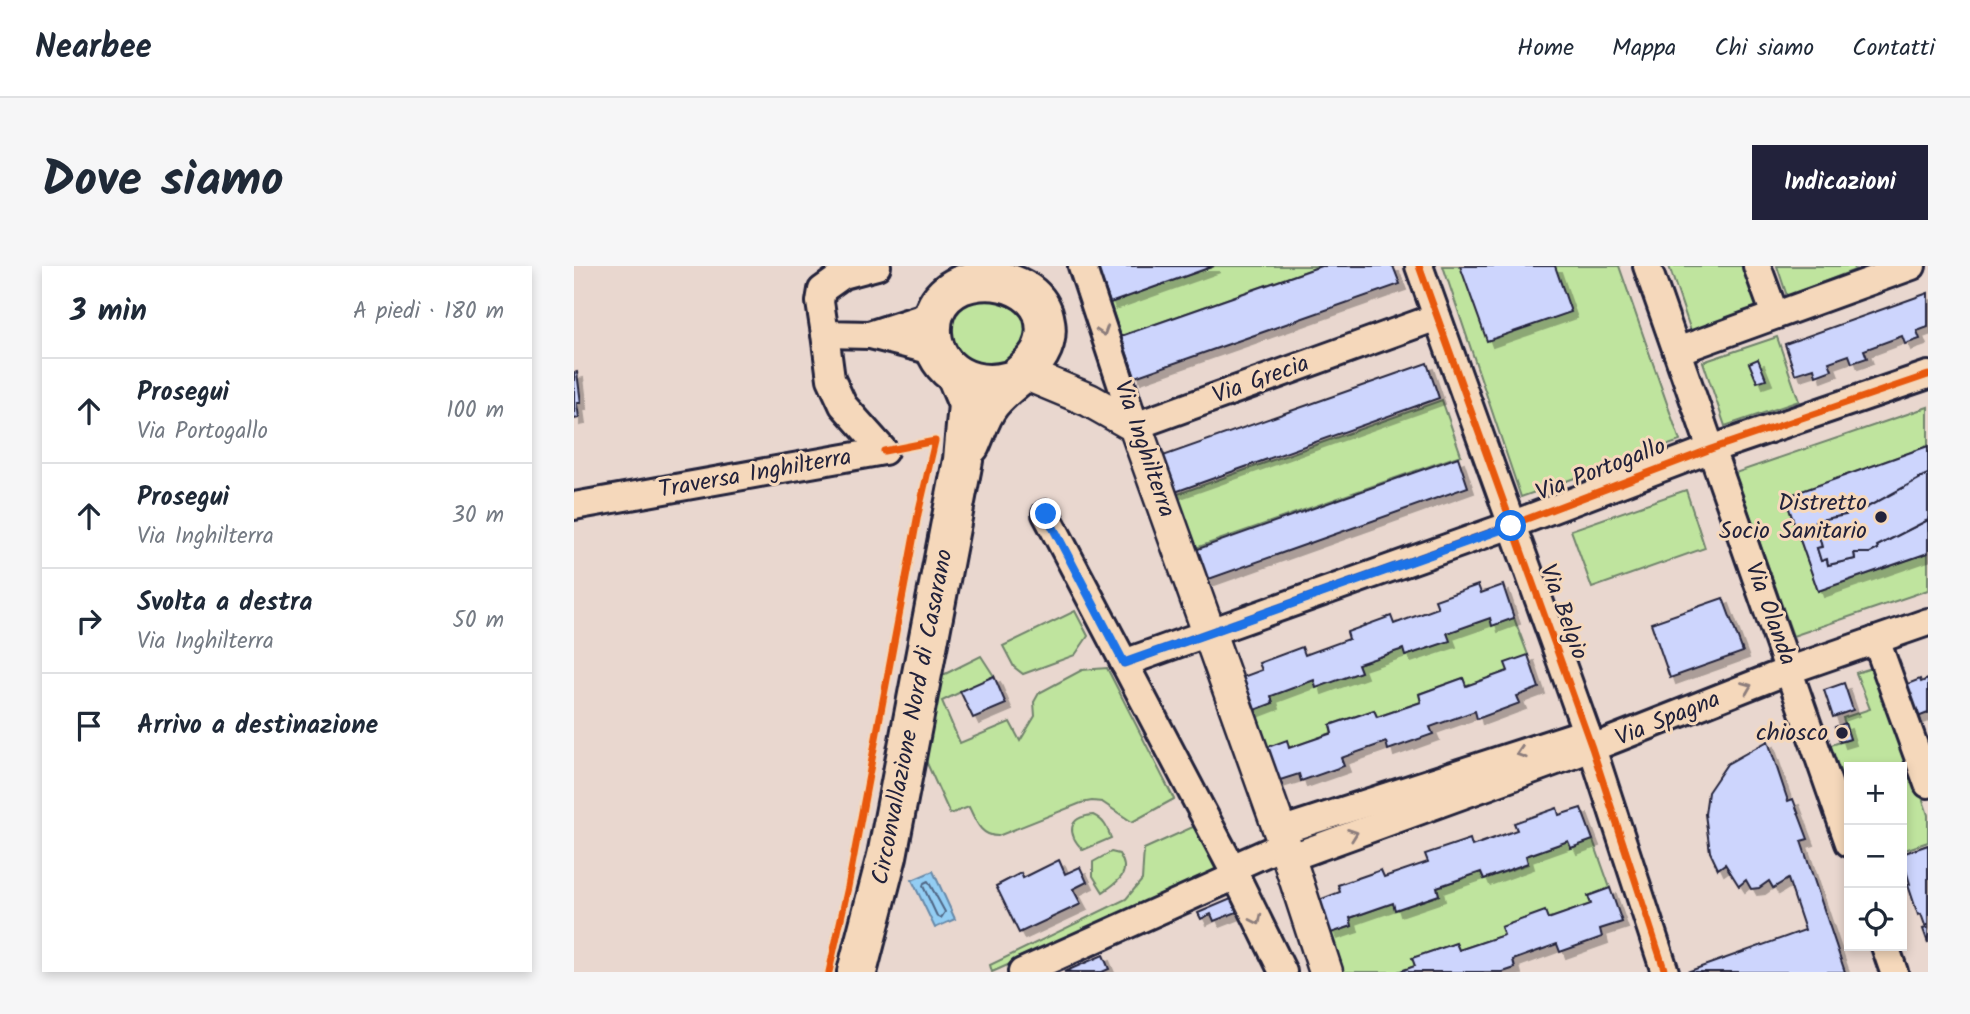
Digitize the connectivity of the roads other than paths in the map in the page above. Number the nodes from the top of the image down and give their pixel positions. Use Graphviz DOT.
graph roads {
  1 [pos="877,266"];
  2 [pos="1082,266"];
  3 [pos="1419,266"];
  4 [pos="1647,266"];
  5 [pos="1758,266"];
  6 [pos="1912,266"];
  7 [pos="998,269"];
  8 [pos="1038,283"];
  9 [pos="934,314"];
  10 [pos="1775,315"];
  11 [pos="1437,317"];
  12 [pos="825,334"];
  13 [pos="870,335"];
  14 [pos="1045,337"];
  15 [pos="1677,351"];
  16 [pos="947,364"];
  17 [pos="1928,375"];
  18 [pos="1017,377"];
  19 [pos="1089,400"];
  20 [pos="1135,426"];
  21 [pos="1711,449"];
  22 [pos="963,460"];
  23 [pos="574,506"];
  24 [pos="1046,514"];
  25 [pos="1511,526"];
  26 [pos="1928,622"];
  27 [pos="1208,632"];
  28 [pos="1876,640"];
  29 [pos="1124,663"];
  30 [pos="1790,670"];
  31 [pos="1589,740"];
  32 [pos="1922,748"];
  33 [pos="1928,784"];
  34 [pos="1844,828"];
  35 [pos="1284,845"];
  36 [pos="1234,872"];
  37 [pos="1887,951"];
  38 [pos="1656,970"];
  39 [pos="857,972"];
  40 [pos="1022,972"];
  41 [pos="1283,972"];
  42 [pos="1326,972"];
  43 [pos="1894,972"];
  1 -- 12 [label="street"];
  2 -- 20 [label="street, Via Inghilterra, one-way"];
  3 -- 11 [label="street, Via Belgio"];
  4 -- 15 [label="street, Via Olanda"];
  5 -- 10 [label="street"];
  6 -- 10 [label="street"];
  7 -- 8 [label="main road"];
  7 -- 9 [label="main road"];
  8 -- 14 [label="main road"];
  9 -- 13 [label="street"];
  9 -- 16 [label="main road"];
  10 -- 15 [label="street"];
  11 -- 20 [label="street, Via Grecia"];
  11 -- 25 [label="street, Via Belgio"];
  12 -- 13 [label="street"];
  12 -- 23 [label="street, Traversa Inghilterra"];
  13 -- 16 [label="street"];
  14 -- 18 [label="main road"];
  14 -- 19 [label="street"];
  15 -- 21 [label="street, Via Olanda"];
  16 -- 18 [label="main road"];
  16 -- 22 [label="main road, Circonvallazione Nord di Casarano"];
  17 -- 21 [label="street, Via Portogallo"];
  18 -- 19 [label="street"];
  18 -- 22 [label="main road, Circonvallazione Nord di Casarano"];
  19 -- 20 [label="street"];
  20 -- 27 [label="street, Via Inghilterra"];
  21 -- 25 [label="street, Via Portogallo"];
  21 -- 30 [label="street, Via Olanda"];
  22 -- 39 [label="main road, Circonvallazione Nord di Casarano"];
  24 -- 29 [label="street"];
  25 -- 27 [label="street, Via Portogallo"];
  25 -- 31 [label="street, Via Belgio"];
  26 -- 28 [label="street, Via Spagna"];
  27 -- 29 [label="street"];
  27 -- 35 [label="street, Via Inghilterra"];
  28 -- 30 [label="street, Via Spagna"];
  28 -- 32 [label="street"];
  29 -- 36 [label="street"];
  31 -- 30 [label="street, Via Spagna, one-way"];
  30 -- 34 [label="street, Via Olanda"];
  31 -- 35 [label="street, Via Spagna"];
  31 -- 38 [label="street, Via Belgio"];
  32 -- 33 [label="street"];
  35 -- 36 [label="street"];
  35 -- 42 [label="street, Via Inghilterra"];
  36 -- 40 [label="street"];
  36 -- 41 [label="street, one-way"];
  37 -- 43 [label="street"];
}
